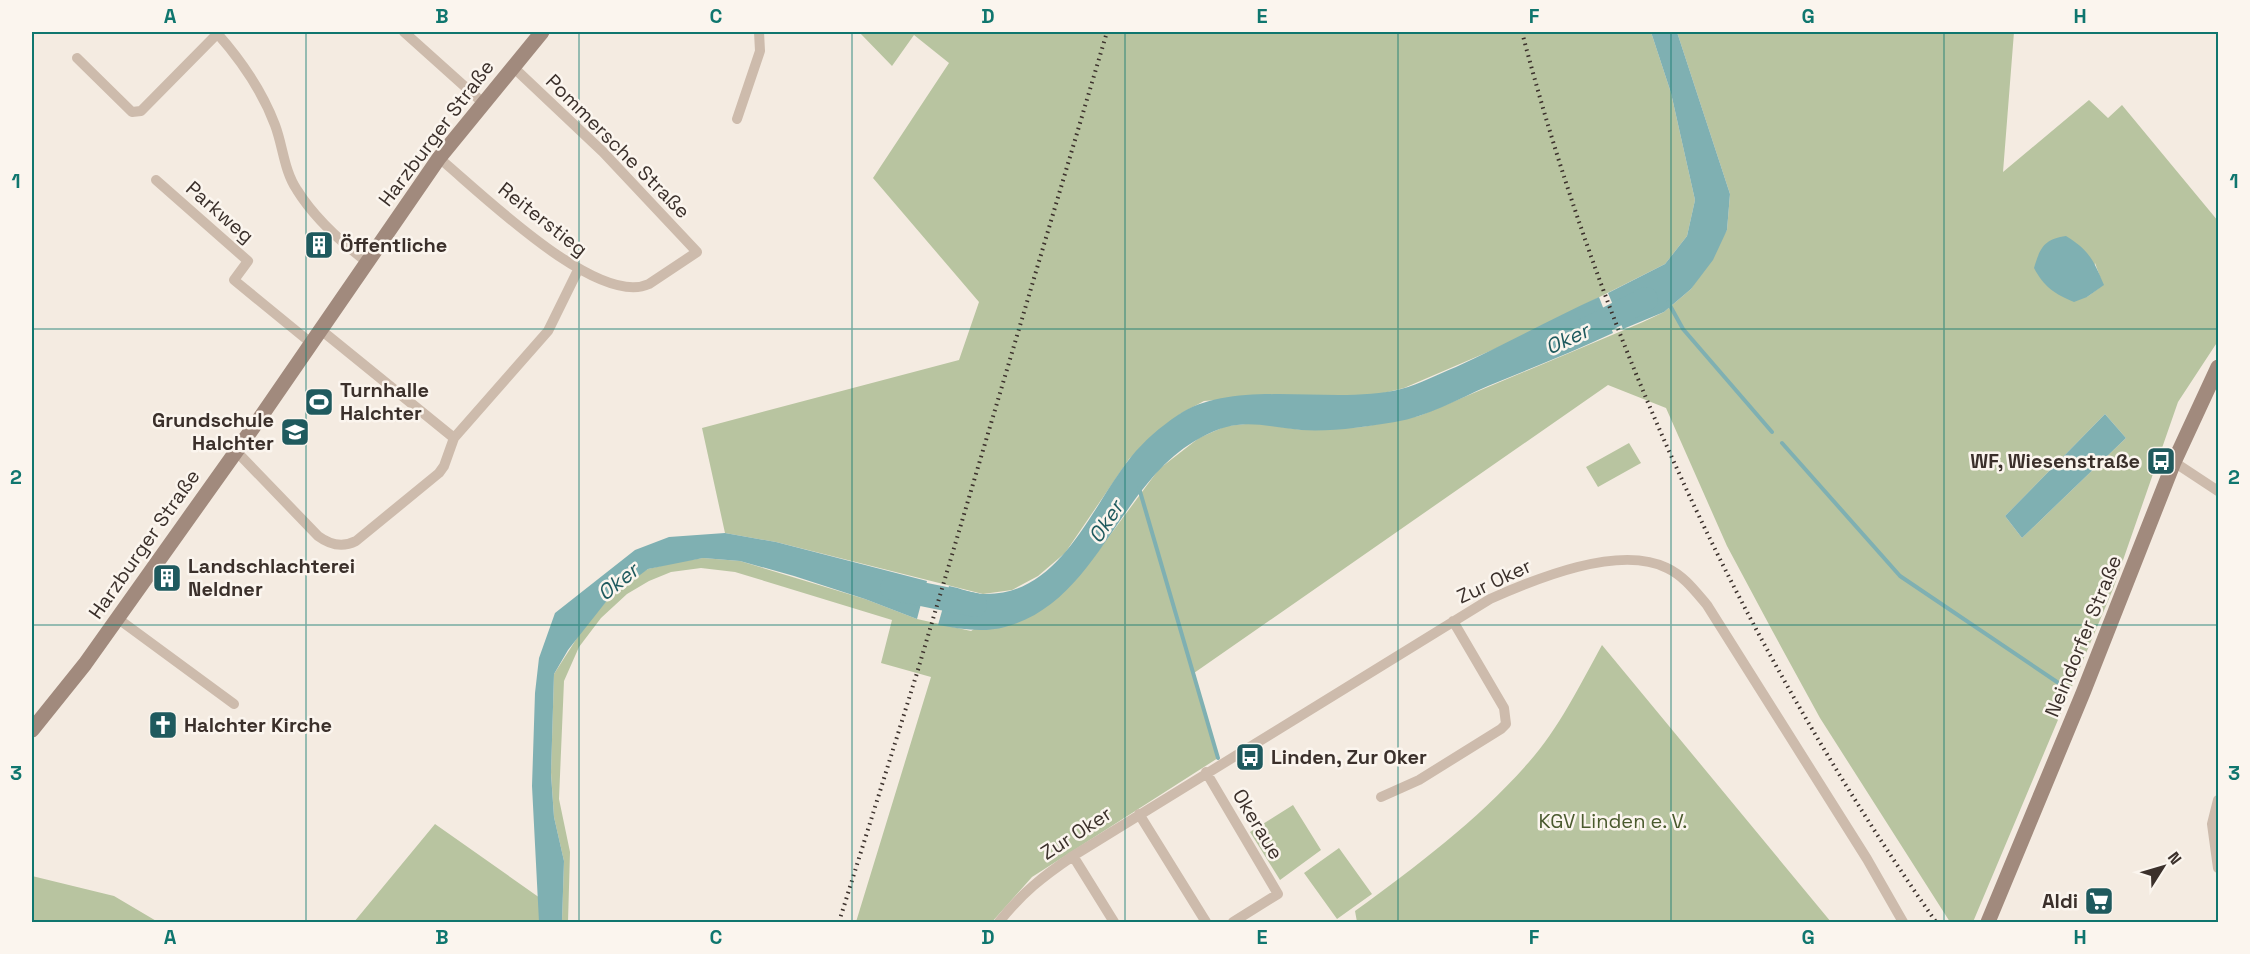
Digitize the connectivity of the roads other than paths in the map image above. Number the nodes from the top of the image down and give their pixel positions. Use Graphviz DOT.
graph roads {
  1 [pos="218,32"];
  2 [pos="404,32"];
  3 [pos="543,32"];
  4 [pos="759,32"];
  5 [pos="77,57"];
  6 [pos="512,66"];
  7 [pos="482,102"];
  8 [pos="737,119"];
  9 [pos="439,158"];
  10 [pos="156,180"];
  11 [pos="697,252"];
  12 [pos="367,262"];
  13 [pos="578,270"];
  14 [pos="321,330"];
  15 [pos="311,343"];
  16 [pos="2218,367"];
  17 [pos="454,438"];
  18 [pos="236,451"];
  19 [pos="2174,462"];
  20 [pos="2218,490"];
  21 [pos="117,618"];
  22 [pos="1453,621"];
  23 [pos="234,704"];
  24 [pos="32,730"];
  25 [pos="1206,772"];
  26 [pos="1381,797"];
  27 [pos="2218,800"];
  28 [pos="1139,814"];
  29 [pos="1073,856"];
  30 [pos="2218,868"];
  31 [pos="999,922"];
  32 [pos="1114,922"];
  33 [pos="1206,922"];
  34 [pos="1233,922"];
  35 [pos="1903,922"];
  36 [pos="1988,922"];
  1 -- 5 [label="street"];
  1 -- 12 [label="street"];
  2 -- 7 [label="street"];
  3 -- 6 [label="main road, Harzburger Straße"];
  4 -- 8 [label="street"];
  6 -- 7 [label="main road, Harzburger Straße"];
  6 -- 11 [label="street, Pommersche Straße"];
  7 -- 9 [label="main road, Harzburger Straße"];
  9 -- 12 [label="main road, Harzburger Straße"];
  9 -- 13 [label="street, Reiterstieg"];
  10 -- 15 [label="street, Parkweg"];
  11 -- 13 [label="street, Reiterstieg"];
  12 -- 14 [label="main road, Harzburger Straße"];
  13 -- 17 [label="street"];
  14 -- 15 [label="main road, Harzburger Straße"];
  14 -- 17 [label="street"];
  15 -- 18 [label="main road, Harzburger Straße"];
  16 -- 19 [label="main road, Neindorfer Straße"];
  17 -- 18 [label="street"];
  18 -- 21 [label="main road, Harzburger Straße"];
  19 -- 20 [label="street"];
  19 -- 36 [label="main road, Neindorfer Straße"];
  21 -- 23 [label="street"];
  21 -- 24 [label="main road, Harzburger Straße"];
  22 -- 25 [label="street, Zur Oker"];
  22 -- 26 [label="street"];
  22 -- 35 [label="street, Zur Oker"];
  25 -- 28 [label="street, Zur Oker"];
  25 -- 34 [label="street, Okeraue"];
  27 -- 30 [label="street"];
  28 -- 29 [label="street, Zur Oker"];
  28 -- 33 [label="street"];
  29 -- 31 [label="street, Zur Oker"];
  29 -- 32 [label="street"];
}
